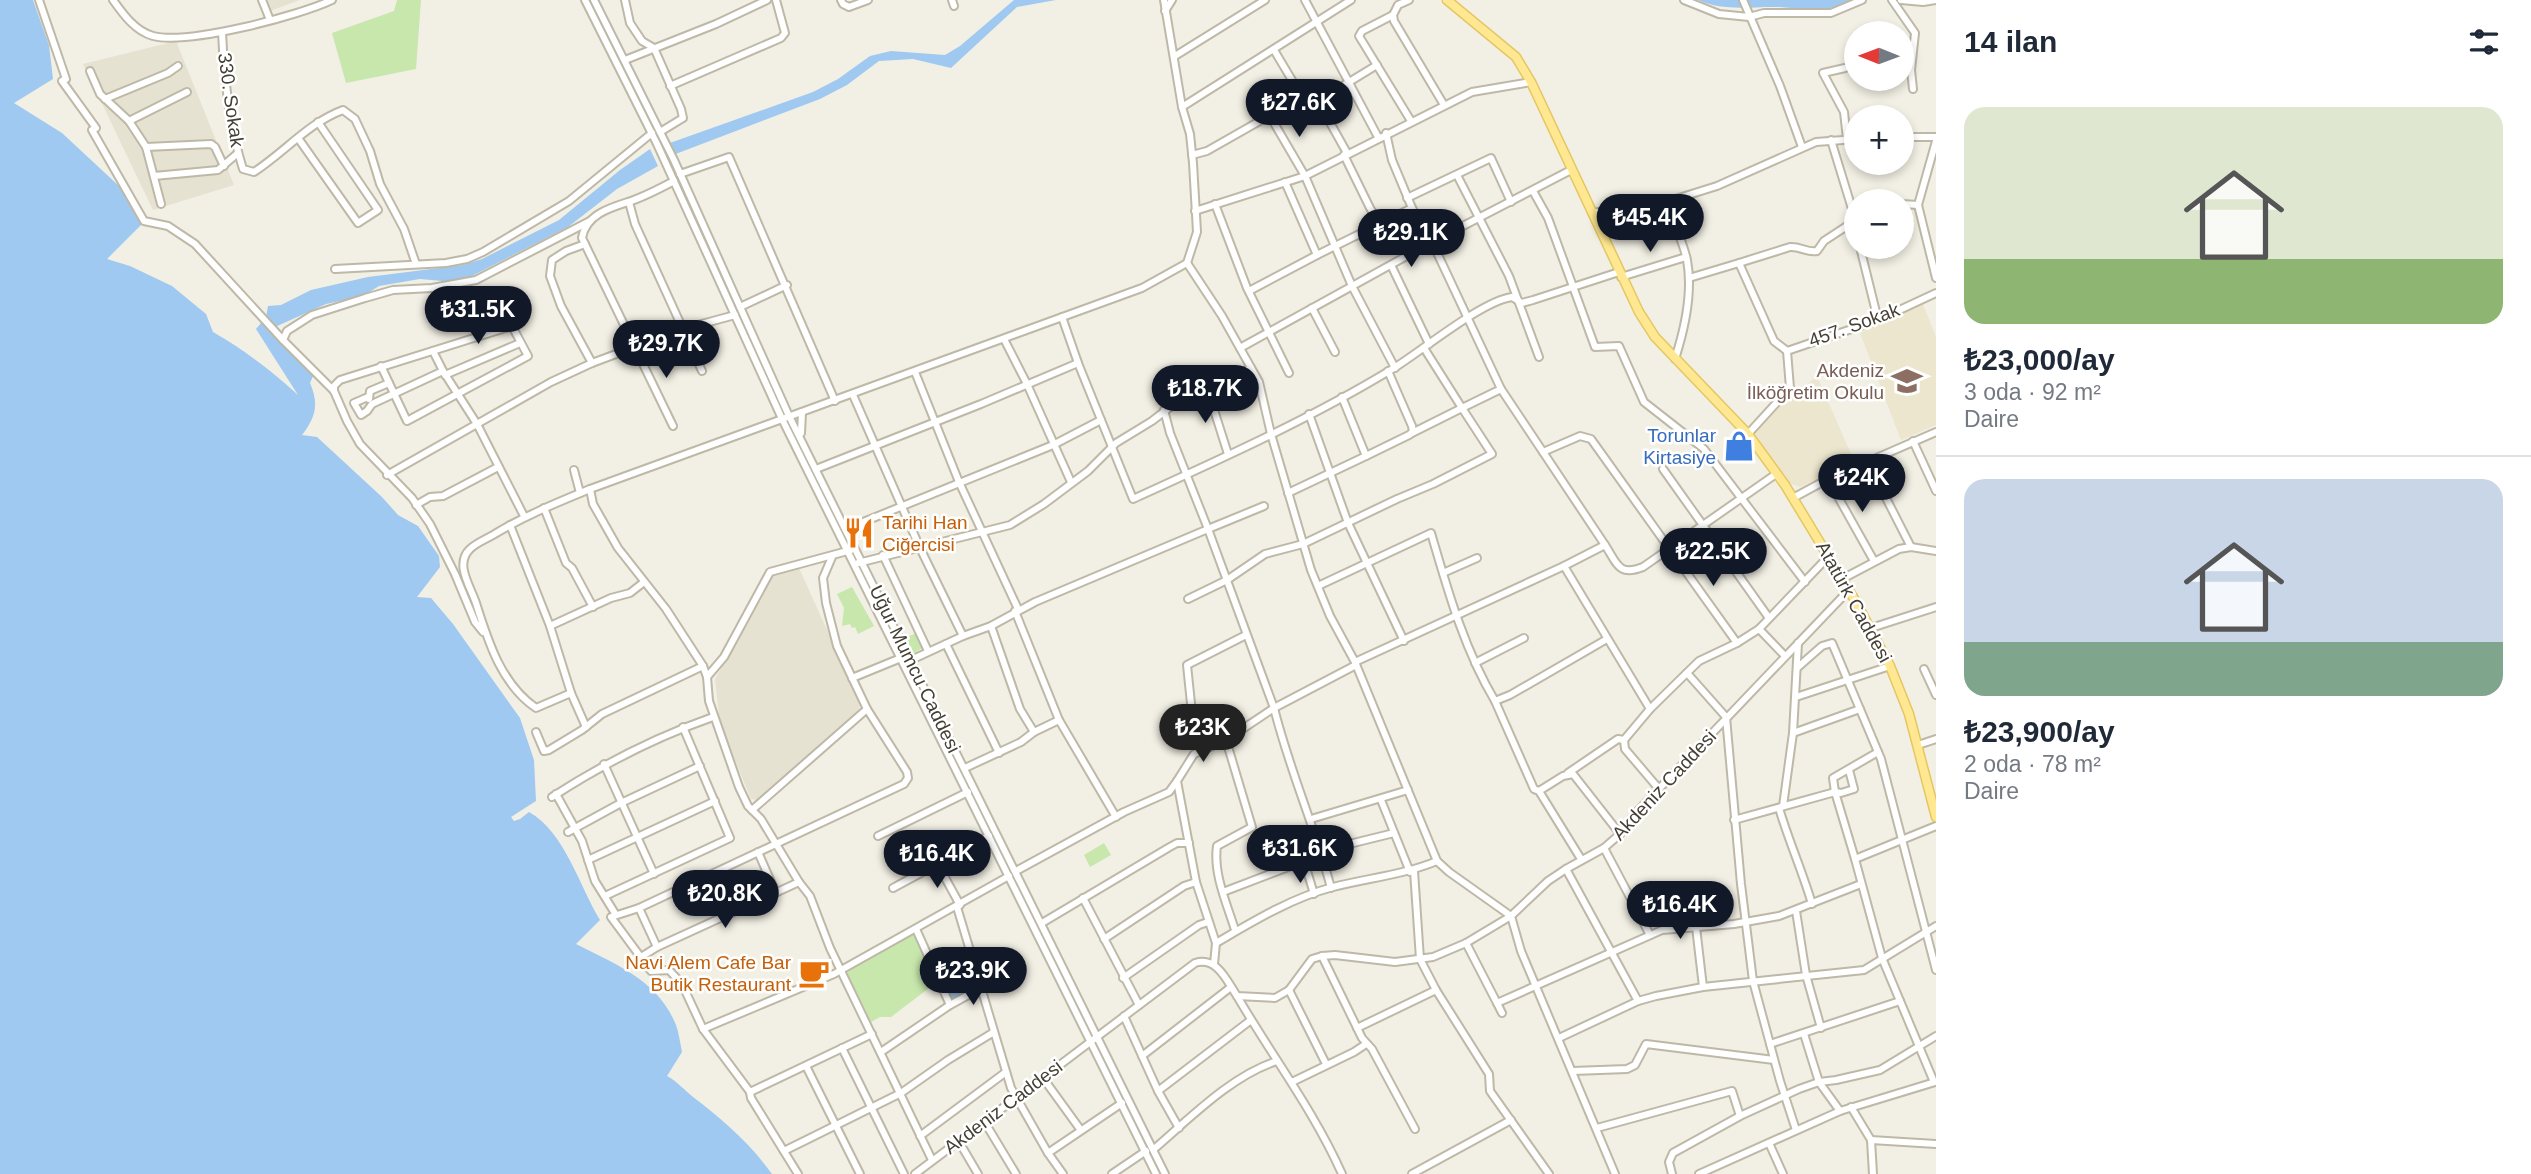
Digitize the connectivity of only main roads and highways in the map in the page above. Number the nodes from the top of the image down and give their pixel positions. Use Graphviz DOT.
graph roads {
  1 [pos="1447,0"];
  2 [pos="1936,817"];
  1 -- 2 [label="main road, Atatürk Caddesi"];
}
